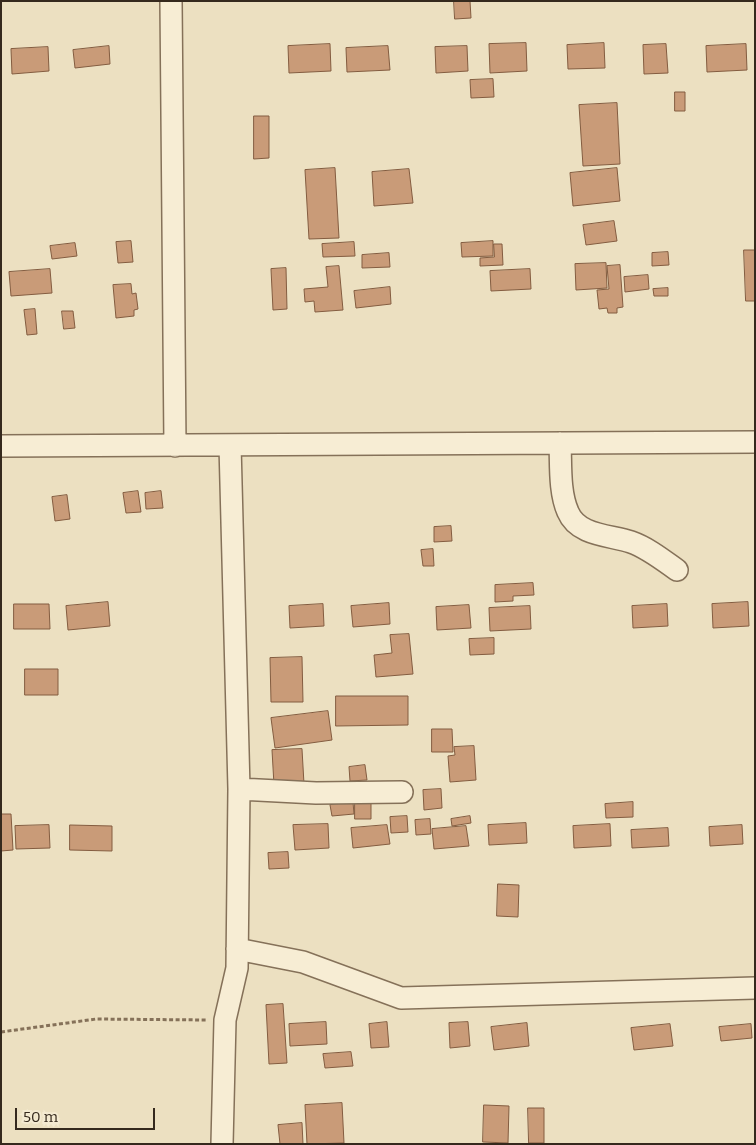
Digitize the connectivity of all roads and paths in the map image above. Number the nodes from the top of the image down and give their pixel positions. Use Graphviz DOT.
graph roads {
  1 [pos="171,1"];
  2 [pos="755,442"];
  3 [pos="560,443"];
  4 [pos="230,445"];
  5 [pos="1,446"];
  6 [pos="175,446"];
  7 [pos="677,570"];
  8 [pos="239,789"];
  9 [pos="402,792"];
  10 [pos="237,949"];
  11 [pos="755,988"];
  12 [pos="225,1020"];
  13 [pos="1,1032"];
  14 [pos="222,1144"];
  1 -- 6 [label="street"];
  2 -- 3 [label="street"];
  3 -- 4 [label="street"];
  3 -- 7 [label="street"];
  4 -- 6 [label="street"];
  4 -- 8 [label="street"];
  5 -- 6 [label="street"];
  8 -- 9 [label="street"];
  8 -- 10 [label="street"];
  10 -- 11 [label="street"];
  10 -- 12 [label="street"];
  12 -- 13 [label="path"];
  12 -- 14 [label="street"];
}
